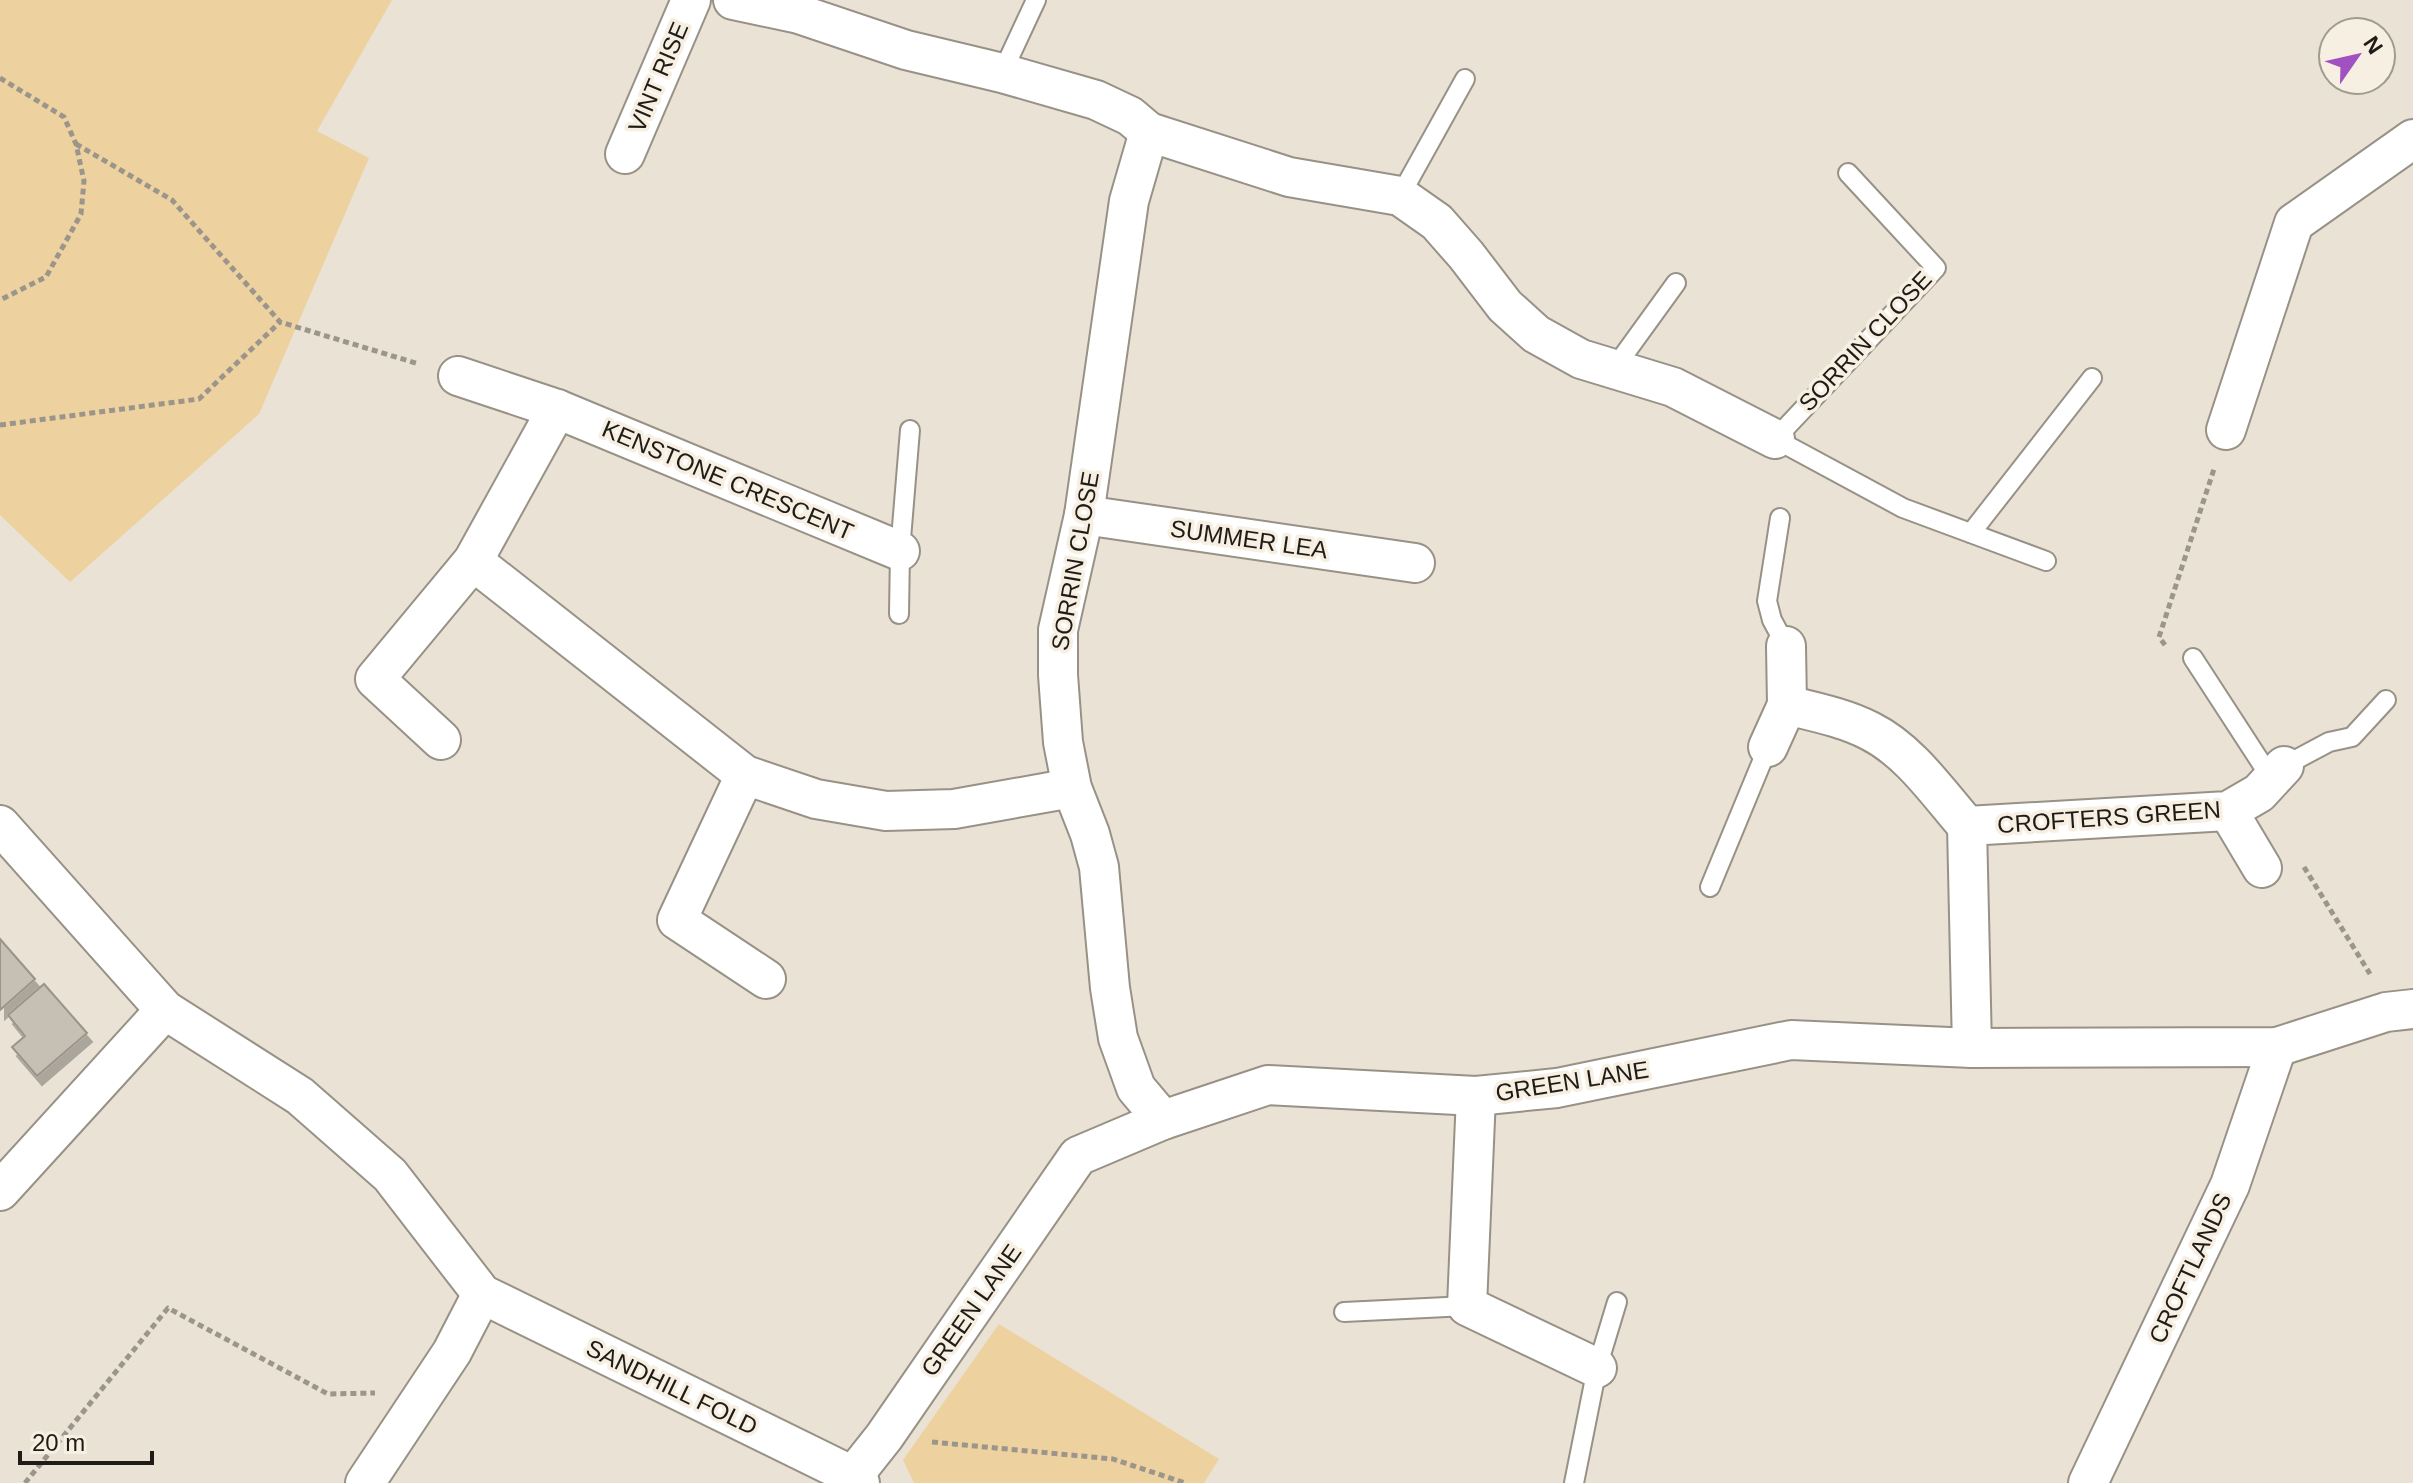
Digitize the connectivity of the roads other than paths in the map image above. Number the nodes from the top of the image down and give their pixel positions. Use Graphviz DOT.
graph roads {
  1 [pos="691,0"];
  2 [pos="733,0"];
  3 [pos="1036,0"];
  4 [pos="1002,73"];
  5 [pos="1465,79"];
  6 [pos="1149,132"];
  7 [pos="2413,139"];
  8 [pos="625,154"];
  9 [pos="1848,173"];
  10 [pos="1400,196"];
  11 [pos="1676,283"];
  12 [pos="1613,370"];
  13 [pos="458,376"];
  14 [pos="2092,378"];
  15 [pos="557,409"];
  16 [pos="910,430"];
  17 [pos="2226,430"];
  18 [pos="1775,439"];
  19 [pos="1084,515"];
  20 [pos="1780,518"];
  21 [pos="1971,533"];
  22 [pos="900,551"];
  23 [pos="473,561"];
  24 [pos="2046,561"];
  25 [pos="1415,563"];
  26 [pos="899,614"];
  27 [pos="1786,646"];
  28 [pos="2193,658"];
  29 [pos="2386,700"];
  30 [pos="1787,705"];
  31 [pos="441,740"];
  32 [pos="1768,747"];
  33 [pos="2278,772"];
  34 [pos="745,775"];
  35 [pos="1072,788"];
  36 [pos="2228,811"];
  37 [pos="0,825"];
  38 [pos="1967,826"];
  39 [pos="2262,868"];
  40 [pos="1710,887"];
  41 [pos="766,979"];
  42 [pos="2413,1009"];
  43 [pos="165,1010"];
  44 [pos="2277,1047"];
  45 [pos="1972,1048"];
  46 [pos="1476,1096"];
  47 [pos="1163,1120"];
  48 [pos="0,1191"];
  49 [pos="482,1294"];
  50 [pos="1617,1302"];
  51 [pos="1467,1306"];
  52 [pos="1344,1312"];
  53 [pos="1597,1368"];
  54 [pos="857,1480"];
  55 [pos="365,1483"];
  56 [pos="1574,1483"];
  57 [pos="2088,1483"];
  1 -- 8 [label="street, VINT RISE"];
  2 -- 4 [label="street"];
  3 -- 4 [label="lane"];
  4 -- 6 [label="street"];
  5 -- 10 [label="lane"];
  6 -- 10 [label="street"];
  6 -- 19 [label="street, SORRIN CLOSE"];
  7 -- 17 [label="street"];
  9 -- 18 [label="lane, SORRIN CLOSE"];
  10 -- 12 [label="street"];
  11 -- 12 [label="lane"];
  12 -- 18 [label="street"];
  13 -- 15 [label="street, KENSTONE CRESCENT"];
  14 -- 21 [label="lane"];
  15 -- 22 [label="street, KENSTONE CRESCENT"];
  15 -- 23 [label="street"];
  16 -- 22 [label="lane"];
  18 -- 21 [label="lane"];
  19 -- 25 [label="street, SUMMER LEA"];
  19 -- 35 [label="street, SORRIN CLOSE"];
  20 -- 27 [label="lane"];
  21 -- 24 [label="lane"];
  22 -- 26 [label="lane"];
  23 -- 31 [label="street"];
  23 -- 34 [label="street"];
  27 -- 30 [label="street"];
  28 -- 33 [label="lane"];
  29 -- 33 [label="lane"];
  30 -- 32 [label="street"];
  30 -- 38 [label="street, CROFTERS GREEN"];
  32 -- 40 [label="lane"];
  33 -- 36 [label="street, CROFTERS GREEN"];
  34 -- 35 [label="street"];
  34 -- 41 [label="street"];
  35 -- 47 [label="street, SORRIN CLOSE"];
  36 -- 38 [label="street, CROFTERS GREEN"];
  36 -- 39 [label="street"];
  37 -- 43 [label="street"];
  38 -- 45 [label="street, CROFTERS GREEN"];
  42 -- 44 [label="street, GREEN LANE"];
  43 -- 48 [label="street"];
  43 -- 49 [label="street"];
  44 -- 45 [label="street, GREEN LANE"];
  44 -- 57 [label="street, CROFTLANDS"];
  45 -- 46 [label="street, GREEN LANE"];
  46 -- 47 [label="street, GREEN LANE"];
  46 -- 51 [label="street"];
  47 -- 54 [label="street, GREEN LANE"];
  49 -- 54 [label="street, SANDHILL FOLD"];
  49 -- 55 [label="street"];
  50 -- 53 [label="lane"];
  51 -- 52 [label="lane"];
  51 -- 53 [label="street"];
  53 -- 56 [label="lane"];
}
